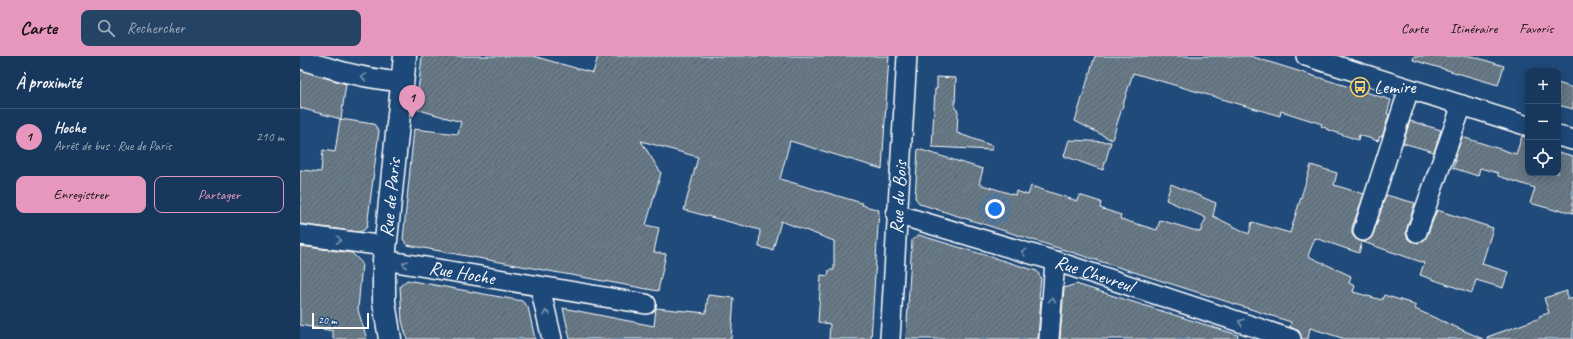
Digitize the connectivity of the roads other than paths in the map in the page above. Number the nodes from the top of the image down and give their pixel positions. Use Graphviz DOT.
graph roads {
  1 [pos="405,56"];
  2 [pos="907,56"];
  3 [pos="1306,56"];
  4 [pos="300,58"];
  5 [pos="1343,62"];
  6 [pos="403,82"];
  7 [pos="1409,89"];
  8 [pos="1462,105"];
  9 [pos="1525,125"];
  10 [pos="1561,137"];
  11 [pos="1573,140"];
  12 [pos="896,214"];
  13 [pos="1363,231"];
  14 [pos="1417,232"];
  15 [pos="300,235"];
  16 [pos="385,253"];
  17 [pos="1055,261"];
  18 [pos="540,287"];
  19 [pos="646,304"];
  20 [pos="390,339"];
  21 [pos="552,339"];
  22 [pos="890,339"];
  23 [pos="1049,339"];
  24 [pos="1291,339"];
  1 -- 6 [label="main road, Rue de Paris"];
  2 -- 12 [label="street, Rue du Bois"];
  3 -- 5 [label="street"];
  6 -- 4 [label="street, one-way"];
  5 -- 7 [label="street"];
  6 -- 16 [label="main road, Rue de Paris"];
  7 -- 8 [label="street"];
  7 -- 13 [label="street"];
  8 -- 9 [label="street"];
  8 -- 14 [label="street"];
  10 -- 11 [label="street"];
  17 -- 12 [label="street, Rue Chevreul, one-way"];
  12 -- 22 [label="street, Rue du Bois"];
  15 -- 16 [label="street, Rue Hoche, one-way"];
  18 -- 16 [label="street, Rue Hoche, one-way"];
  16 -- 20 [label="main road, Rue de Paris"];
  23 -- 17 [label="street, one-way"];
  24 -- 17 [label="street, Rue Chevreul, one-way"];
  18 -- 19 [label="street, Rue Hoche"];
  21 -- 18 [label="street, one-way"];
}
